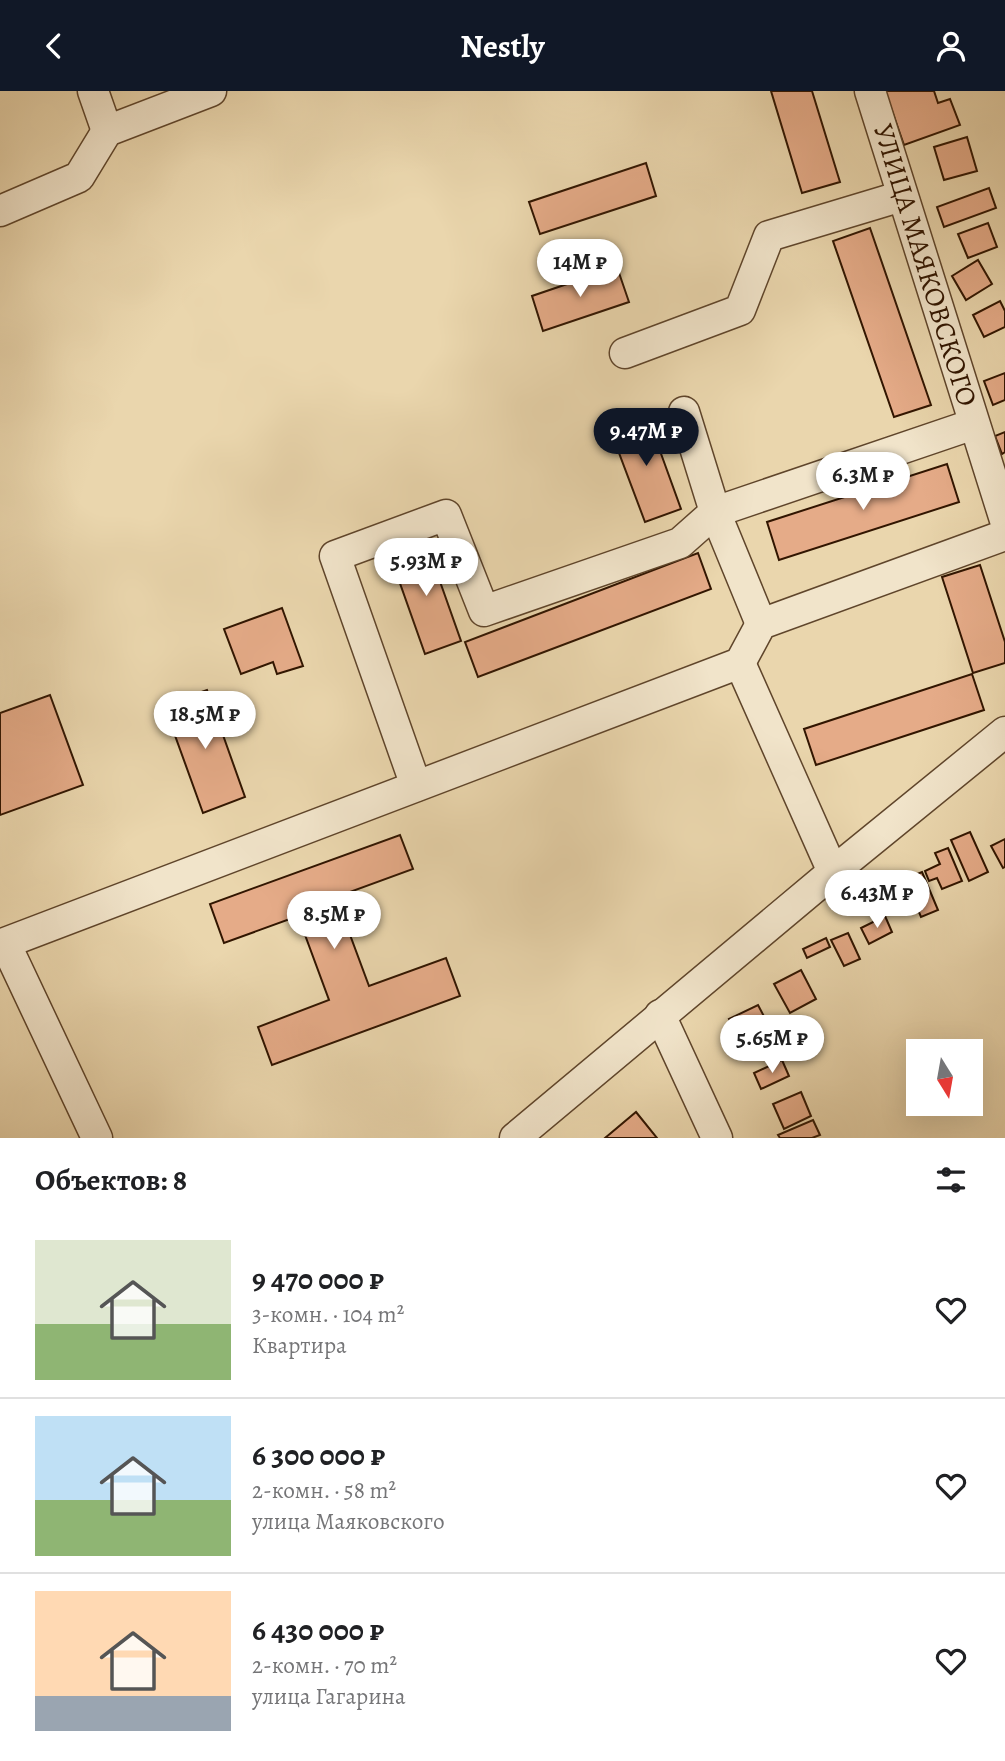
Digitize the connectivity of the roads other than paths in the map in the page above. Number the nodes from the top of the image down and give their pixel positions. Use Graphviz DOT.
graph roads {
  1 [pos="93,91"];
  2 [pos="211,91"];
  3 [pos="870,91"];
  4 [pos="107,131"];
  5 [pos="902,196"];
  6 [pos="0,211"];
  7 [pos="625,353"];
  8 [pos="684,412"];
  9 [pos="974,424"];
  10 [pos="715,512"];
  11 [pos="1005,520"];
  12 [pos="1005,535"];
  13 [pos="761,624"];
  14 [pos="740,663"];
  15 [pos="1005,732"];
  16 [pos="416,786"];
  17 [pos="833,872"];
  18 [pos="660,1015"];
  19 [pos="97,1138"];
  20 [pos="516,1138"];
  21 [pos="717,1138"];
  1 -- 4 [label="street"];
  2 -- 4 [label="street"];
  3 -- 5 [label="street, УЛИЦА МАЯКОВСКОГО"];
  4 -- 6 [label="street"];
  5 -- 7 [label="street"];
  5 -- 9 [label="street, УЛИЦА МАЯКОВСКОГО"];
  8 -- 10 [label="street"];
  9 -- 10 [label="street"];
  9 -- 11 [label="street, УЛИЦА МАЯКОВСКОГО"];
  10 -- 13 [label="street"];
  10 -- 16 [label="street"];
  12 -- 13 [label="street"];
  13 -- 14 [label="street"];
  14 -- 16 [label="street"];
  14 -- 17 [label="street"];
  15 -- 17 [label="street"];
  16 -- 19 [label="street"];
  17 -- 18 [label="street"];
  18 -- 20 [label="street"];
  18 -- 21 [label="street"];
}
